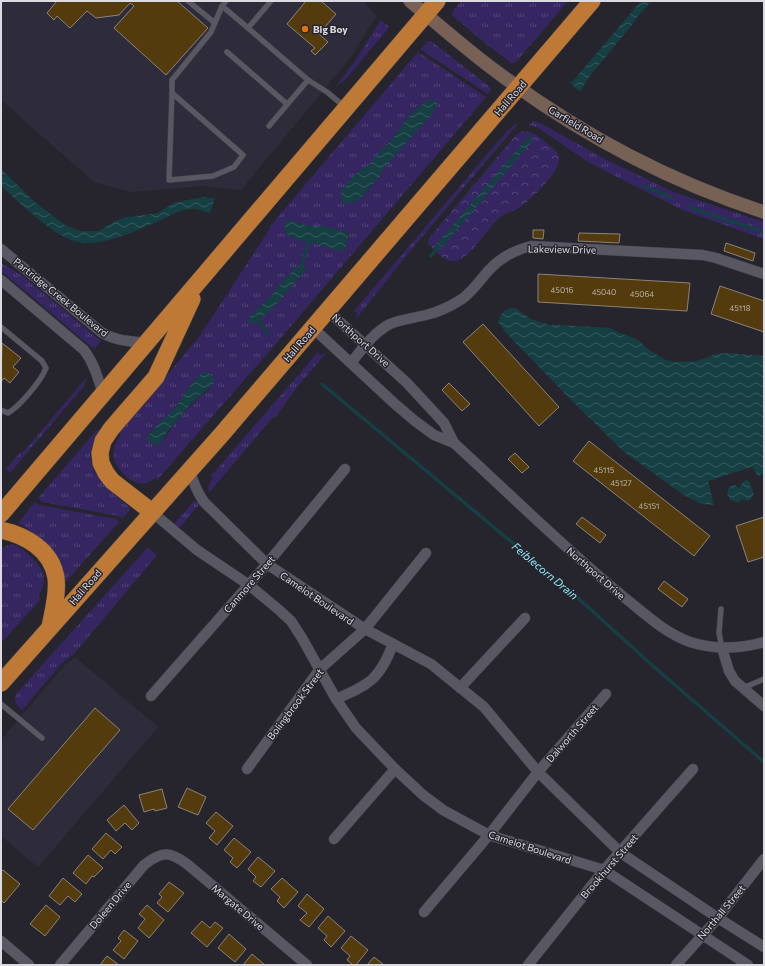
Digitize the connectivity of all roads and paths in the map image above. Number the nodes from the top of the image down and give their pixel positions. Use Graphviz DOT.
graph roads {
  1 [pos="188,1"];
  2 [pos="226,1"];
  3 [pos="271,1"];
  4 [pos="410,1"];
  5 [pos="437,1"];
  6 [pos="592,1"];
  7 [pos="222,6"];
  8 [pos="426,14"];
  9 [pos="215,23"];
  10 [pos="248,28"];
  11 [pos="227,52"];
  12 [pos="308,80"];
  13 [pos="519,88"];
  14 [pos="172,93"];
  15 [pos="287,104"];
  16 [pos="346,108"];
  17 [pos="269,126"];
  18 [pos="764,212"];
  19 [pos="1,249"];
  20 [pos="764,274"];
  21 [pos="1,280"];
  22 [pos="199,282"];
  23 [pos="328,311"];
  24 [pos="1,327"];
  25 [pos="313,328"];
  26 [pos="146,343"];
  27 [pos="366,344"];
  28 [pos="351,362"];
  29 [pos="103,394"];
  30 [pos="1,410"];
  31 [pos="454,443"];
  32 [pos="345,469"];
  33 [pos="190,470"];
  34 [pos="5,506"];
  35 [pos="152,512"];
  36 [pos="1,530"];
  37 [pos="426,553"];
  38 [pos="267,564"];
  39 [pos="249,585"];
  40 [pos="721,609"];
  41 [pos="525,618"];
  42 [pos="50,627"];
  43 [pos="365,629"];
  44 [pos="764,642"];
  45 [pos="393,644"];
  46 [pos="722,648"];
  47 [pos="320,669"];
  48 [pos="764,679"];
  49 [pos="1,683"];
  50 [pos="460,688"];
  51 [pos="742,688"];
  52 [pos="606,694"];
  53 [pos="150,696"];
  54 [pos="336,699"];
  55 [pos="1,704"];
  56 [pos="764,706"];
  57 [pos="42,738"];
  58 [pos="246,769"];
  59 [pos="395,769"];
  60 [pos="693,769"];
  61 [pos="538,772"];
  62 [pos="489,835"];
  63 [pos="334,839"];
  64 [pos="166,853"];
  65 [pos="621,853"];
  66 [pos="764,859"];
  67 [pos="604,870"];
  68 [pos="424,912"];
  69 [pos="718,918"];
  70 [pos="703,934"];
  71 [pos="1,941"];
  72 [pos="764,947"];
  73 [pos="30,965"];
  74 [pos="60,965"];
  75 [pos="307,965"];
  76 [pos="528,965"];
  77 [pos="676,965"];
  78 [pos="748,965"];
  1 -- 9 [label="lane"];
  2 -- 7 [label="lane"];
  3 -- 10 [label="lane"];
  4 -- 8 [label="street, Garfield Road"];
  5 -- 8 [label="highway"];
  6 -- 13 [label="highway, Hall Road"];
  7 -- 9 [label="lane"];
  7 -- 10 [label="lane"];
  8 -- 13 [label="street, Garfield Road"];
  8 -- 16 [label="highway"];
  9 -- 14 [label="lane"];
  10 -- 12 [label="lane"];
  11 -- 15 [label="lane"];
  12 -- 15 [label="lane"];
  12 -- 16 [label="lane"];
  13 -- 18 [label="street, Garfield Road"];
  13 -- 23 [label="highway, Hall Road"];
  14 -- 14 [label="lane"];
  15 -- 17 [label="lane"];
  16 -- 22 [label="highway"];
  19 -- 26 [label="street, Partridge Creek Boulevard"];
  20 -- 27 [label="street, Lakeview Drive"];
  21 -- 29 [label="street"];
  22 -- 26 [label="highway"];
  22 -- 35 [label="highway"];
  23 -- 25 [label="highway, Hall Road"];
  23 -- 27 [label="street, Northport Drive"];
  24 -- 30 [label="lane"];
  25 -- 28 [label="street, Northport Drive"];
  25 -- 33 [label="highway, Hall Road"];
  26 -- 29 [label="highway"];
  27 -- 28 [label="street, Lakeview Drive"];
  27 -- 31 [label="street, Northport Drive"];
  28 -- 31 [label="street, Northport Drive"];
  29 -- 34 [label="highway"];
  31 -- 46 [label="street, Northport Drive"];
  32 -- 38 [label="street, Canmore Street"];
  33 -- 35 [label="highway, Hall Road"];
  33 -- 38 [label="street, Camelot Boulevard"];
  35 -- 39 [label="street, Camelot Boulevard"];
  35 -- 42 [label="highway, Hall Road"];
  36 -- 42 [label="highway"];
  37 -- 43 [label="street, Bolingbrook Street"];
  38 -- 39 [label="street, Canmore Street"];
  38 -- 43 [label="street, Camelot Boulevard"];
  39 -- 47 [label="street, Camelot Boulevard"];
  39 -- 53 [label="street, Canmore Street"];
  40 -- 46 [label="lane"];
  41 -- 50 [label="street"];
  42 -- 49 [label="highway, Hall Road"];
  43 -- 45 [label="street, Camelot Boulevard"];
  43 -- 47 [label="street, Bolingbrook Street"];
  44 -- 46 [label="street, Northport Drive"];
  45 -- 50 [label="street, Camelot Boulevard"];
  45 -- 54 [label="street"];
  46 -- 51 [label="street"];
  47 -- 54 [label="street, Camelot Boulevard"];
  47 -- 58 [label="street, Bolingbrook Street"];
  48 -- 51 [label="lane"];
  50 -- 61 [label="street, Camelot Boulevard"];
  51 -- 56 [label="street"];
  52 -- 61 [label="street, Dalworth Street"];
  54 -- 59 [label="street, Camelot Boulevard"];
  55 -- 57 [label="lane"];
  59 -- 62 [label="street, Camelot Boulevard"];
  59 -- 63 [label="street"];
  60 -- 65 [label="street, Brookhurst Street"];
  61 -- 62 [label="street"];
  61 -- 65 [label="street, Camelot Boulevard"];
  62 -- 67 [label="street, Camelot Boulevard"];
  62 -- 68 [label="street"];
  64 -- 74 [label="street, Doleen Drive"];
  64 -- 75 [label="street, Margate Drive"];
  65 -- 67 [label="street, Brookhurst Street"];
  65 -- 69 [label="street, Camelot Boulevard"];
  66 -- 69 [label="street, Northall Street"];
  67 -- 70 [label="street, Camelot Boulevard"];
  67 -- 76 [label="street, Brookhurst Street"];
  69 -- 70 [label="street, Northall Street"];
  69 -- 72 [label="street, Camelot Boulevard"];
  70 -- 77 [label="street, Northall Street"];
  70 -- 78 [label="street, Camelot Boulevard"];
  71 -- 73 [label="street"];
}
